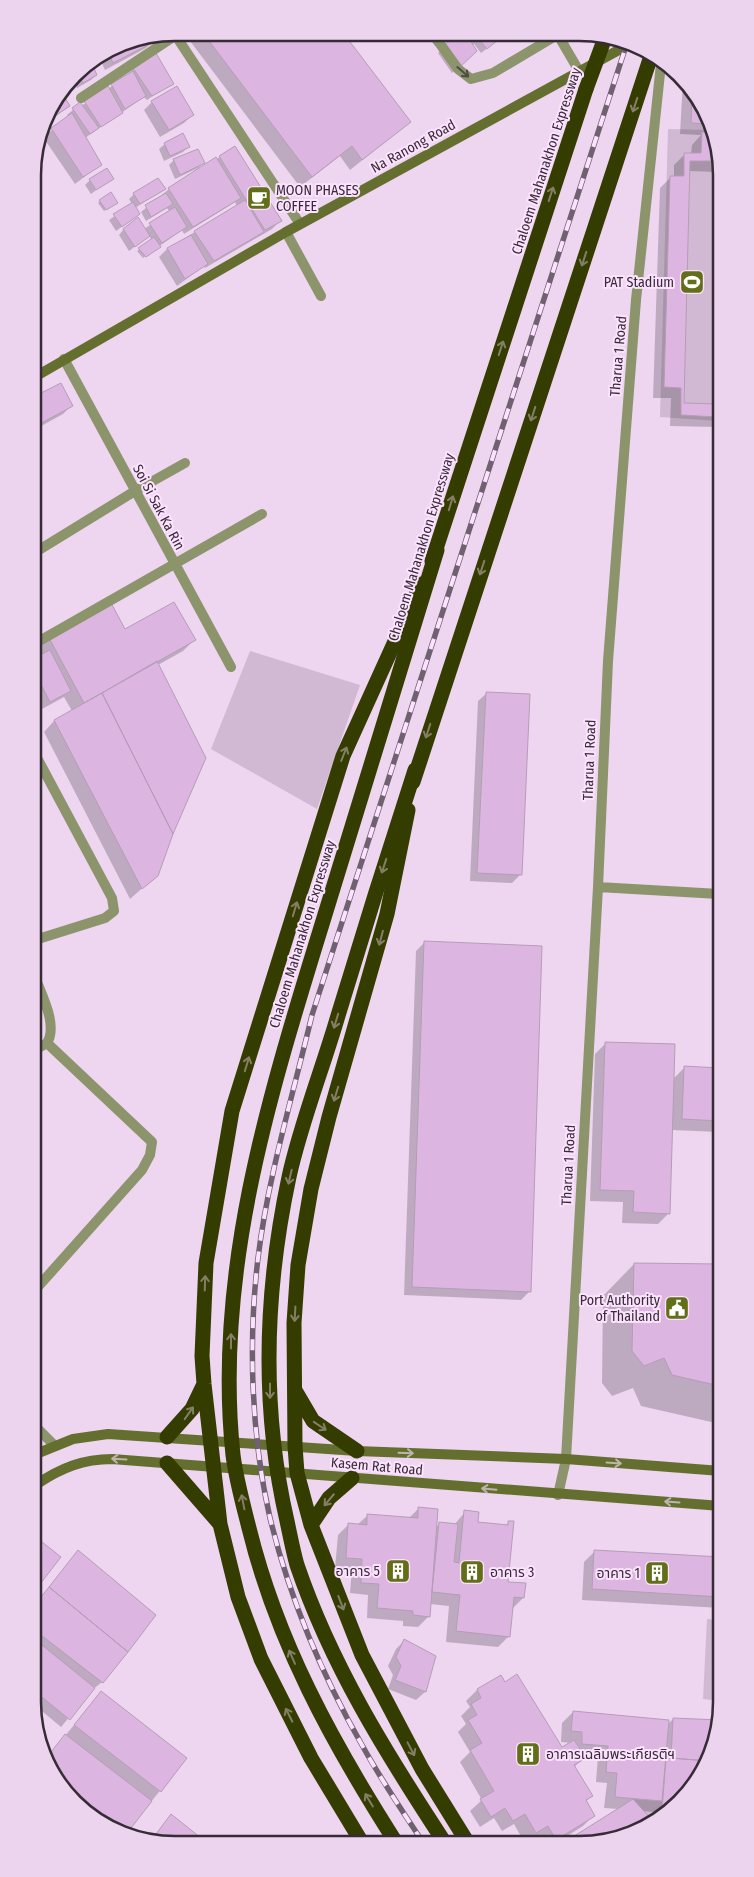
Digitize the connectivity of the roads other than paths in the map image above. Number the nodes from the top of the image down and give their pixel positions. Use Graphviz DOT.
graph roads {
  1 [pos="180,41"];
  2 [pos="438,41"];
  3 [pos="547,41"];
  4 [pos="561,41"];
  5 [pos="164,42"];
  6 [pos="603,44"];
  7 [pos="622,48"];
  8 [pos="649,62"];
  9 [pos="659,69"];
  10 [pos="579,71"];
  11 [pos="81,98"];
  12 [pos="300,224"];
  13 [pos="286,232"];
  14 [pos="321,296"];
  15 [pos="64,359"];
  16 [pos="42,373"];
  17 [pos="185,463"];
  18 [pos="135,491"];
  19 [pos="262,514"];
  20 [pos="42,548"];
  21 [pos="437,550"];
  22 [pos="173,564"];
  23 [pos="42,640"];
  24 [pos="230,667"];
  25 [pos="42,768"];
  26 [pos="415,770"];
  27 [pos="598,887"];
  28 [pos="713,894"];
  29 [pos="41,938"];
  30 [pos="41,996"];
  31 [pos="47,1043"];
  32 [pos="41,1046"];
  33 [pos="41,1283"];
  34 [pos="204,1384"];
  35 [pos="295,1391"];
  36 [pos="41,1432"];
  37 [pos="168,1437"];
  38 [pos="210,1440"];
  39 [pos="54,1445"];
  40 [pos="295,1446"];
  41 [pos="41,1451"];
  42 [pos="357,1451"];
  43 [pos="566,1459"];
  44 [pos="167,1463"];
  45 [pos="213,1466"];
  46 [pos="712,1470"];
  47 [pos="297,1473"];
  48 [pos="352,1478"];
  49 [pos="41,1482"];
  50 [pos="558,1495"];
  51 [pos="712,1505"];
  52 [pos="220,1524"];
  53 [pos="311,1525"];
  54 [pos="358,1836"];
  55 [pos="392,1836"];
  56 [pos="440,1836"];
  57 [pos="464,1836"];
  1 -- 12 [label="street"];
  2 -- 3 [label="street, one-way"];
  4 -- 10 [label="street"];
  5 -- 11 [label="street"];
  21 -- 6 [label="highway, Chaloem Mahanakhon Expressway, one-way, bridge"];
  7 -- 10 [label="street, Na Ranong Road"];
  8 -- 26 [label="highway, one-way"];
  9 -- 27 [label="street, Tharua 1 Road"];
  10 -- 12 [label="street, Na Ranong Road"];
  12 -- 13 [label="street, Na Ranong Road"];
  13 -- 14 [label="street"];
  13 -- 15 [label="street, Na Ranong Road"];
  15 -- 16 [label="street, Na Ranong Road"];
  15 -- 18 [label="street, Soi Si Sak Ka Rin"];
  17 -- 18 [label="street"];
  18 -- 20 [label="street"];
  18 -- 22 [label="street, Soi Si Sak Ka Rin"];
  19 -- 22 [label="street"];
  34 -- 21 [label="highway, one-way, bridge"];
  55 -- 21 [label="highway, Chaloem Mahanakhon Expressway, one-way, bridge"];
  22 -- 23 [label="street"];
  22 -- 24 [label="street, Soi Si Sak Ka Rin"];
  25 -- 29 [label="street"];
  26 -- 35 [label="highway, one-way, bridge"];
  26 -- 56 [label="highway, one-way, bridge"];
  27 -- 28 [label="street"];
  27 -- 43 [label="street, Tharua 1 Road"];
  30 -- 31 [label="street"];
  31 -- 32 [label="street"];
  31 -- 33 [label="street"];
  37 -- 34 [label="highway, one-way"];
  34 -- 38 [label="highway"];
  35 -- 40 [label="highway"];
  35 -- 42 [label="highway, one-way"];
  36 -- 39 [label="street"];
  37 -- 38 [label="street, Kasem Rat Road"];
  37 -- 39 [label="street, Kasem Rat Road"];
  38 -- 40 [label="street, Kasem Rat Road"];
  38 -- 45 [label="highway"];
  39 -- 41 [label="street, Kasem Rat Road"];
  40 -- 42 [label="street, Kasem Rat Road"];
  40 -- 47 [label="highway"];
  42 -- 43 [label="street, Kasem Rat Road, one-way"];
  43 -- 46 [label="street, Kasem Rat Road, one-way"];
  43 -- 50 [label="street, Tharua 1 Road"];
  44 -- 45 [label="street, Kasem Rat Road"];
  44 -- 49 [label="street, Kasem Rat Road, one-way"];
  44 -- 52 [label="highway"];
  45 -- 47 [label="street, Kasem Rat Road"];
  45 -- 52 [label="highway"];
  47 -- 48 [label="street, Kasem Rat Road"];
  47 -- 53 [label="highway"];
  50 -- 48 [label="street, Kasem Rat Road, one-way"];
  48 -- 53 [label="highway, one-way"];
  51 -- 50 [label="street, Kasem Rat Road, one-way"];
  54 -- 52 [label="highway, one-way"];
  53 -- 57 [label="highway, one-way"];
}
